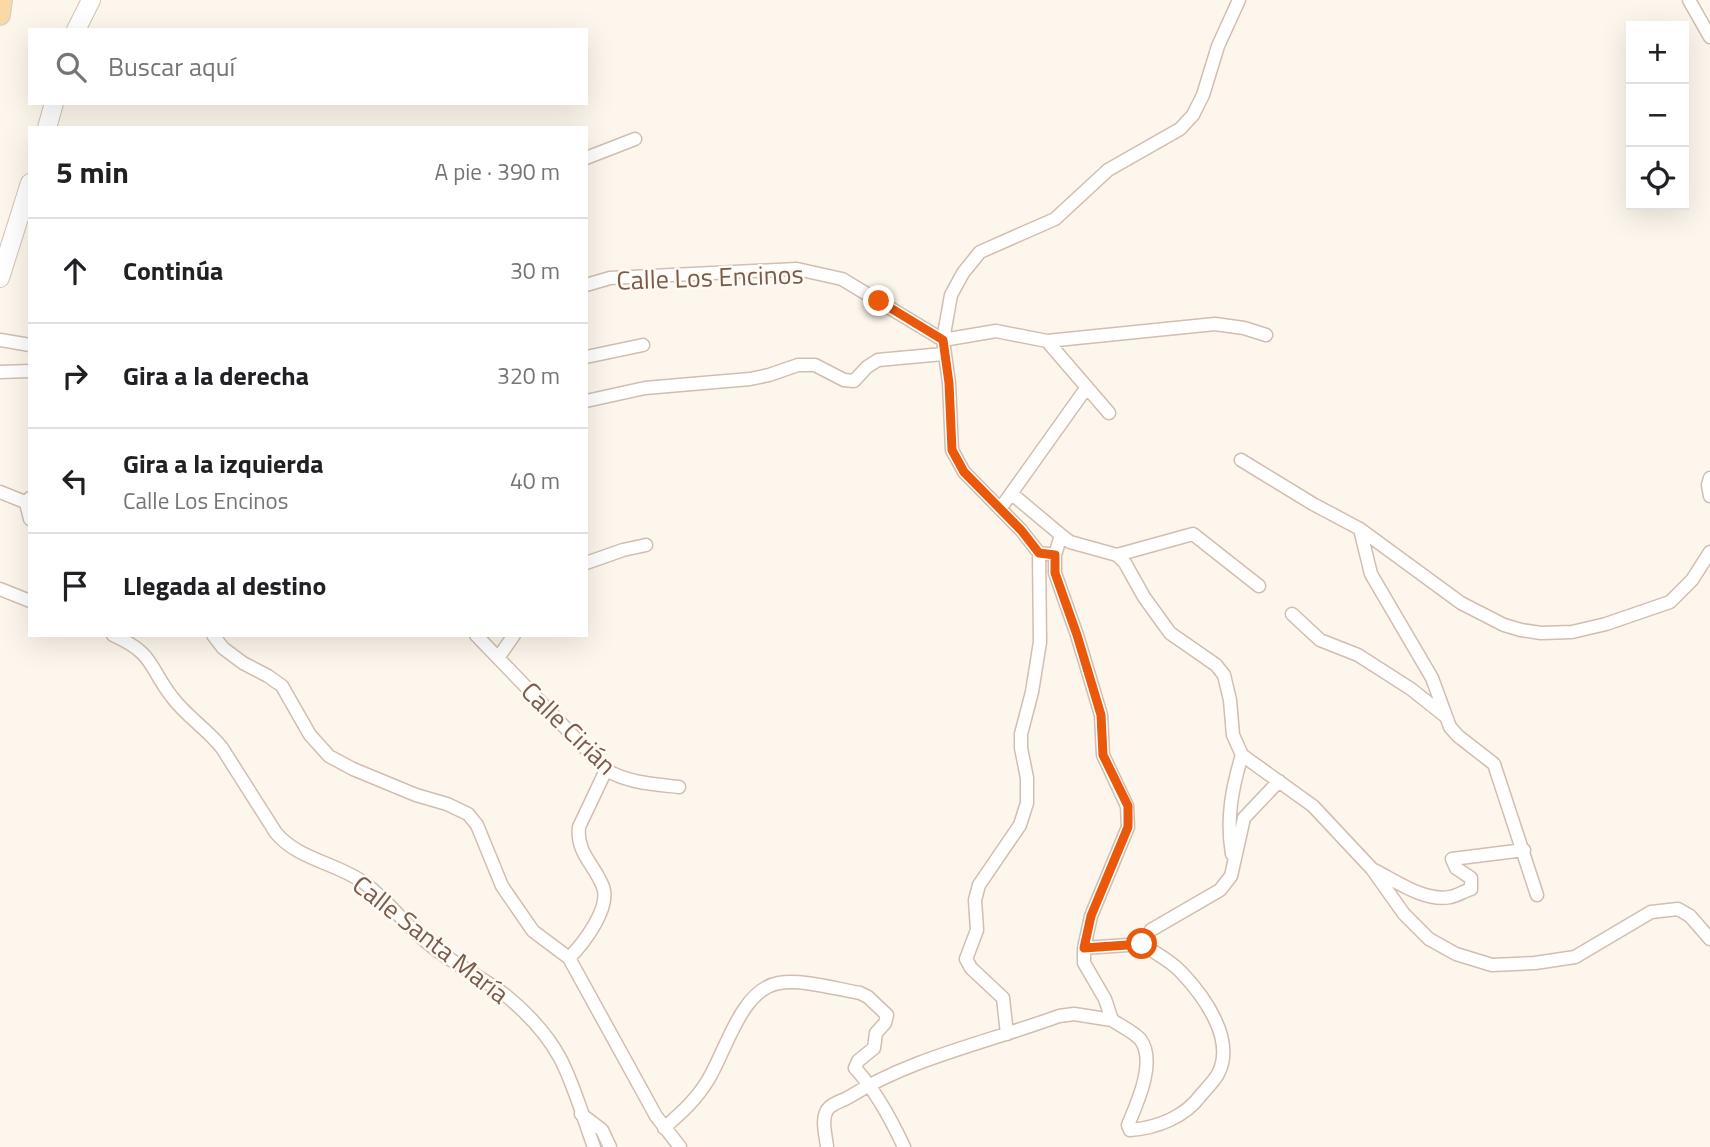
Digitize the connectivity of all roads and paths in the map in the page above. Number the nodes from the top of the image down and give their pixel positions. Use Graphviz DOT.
graph roads {
  1 [pos="2,0"];
  2 [pos="91,0"];
  3 [pos="1239,0"];
  4 [pos="1689,0"];
  5 [pos="0,15"];
  6 [pos="77,28"];
  7 [pos="1710,37"];
  8 [pos="53,105"];
  9 [pos="48,126"];
  10 [pos="635,139"];
  11 [pos="588,157"];
  12 [pos="28,189"];
  13 [pos="0,278"];
  14 [pos="588,284"];
  15 [pos="1266,335"];
  16 [pos="0,340"];
  17 [pos="943,340"];
  18 [pos="1047,341"];
  19 [pos="28,345"];
  20 [pos="643,345"];
  21 [pos="943,354"];
  22 [pos="588,357"];
  23 [pos="28,371"];
  24 [pos="0,372"];
  25 [pos="1087,387"];
  26 [pos="588,401"];
  27 [pos="1109,413"];
  28 [pos="1241,460"];
  29 [pos="1710,478"];
  30 [pos="0,492"];
  31 [pos="1012,494"];
  32 [pos="1710,496"];
  33 [pos="28,502"];
  34 [pos="1000,509"];
  35 [pos="1360,529"];
  36 [pos="1061,535"];
  37 [pos="646,545"];
  38 [pos="1710,552"];
  39 [pos="1039,553"];
  40 [pos="1055,555"];
  41 [pos="1117,555"];
  42 [pos="588,562"];
  43 [pos="1259,586"];
  44 [pos="0,589"];
  45 [pos="28,600"];
  46 [pos="1292,614"];
  47 [pos="117,637"];
  48 [pos="215,637"];
  49 [pos="478,637"];
  50 [pos="513,637"];
  51 [pos="498,658"];
  52 [pos="1445,716"];
  53 [pos="1242,755"];
  54 [pos="606,770"];
  55 [pos="1279,781"];
  56 [pos="679,786"];
  57 [pos="1524,850"];
  58 [pos="1233,861"];
  59 [pos="1372,869"];
  60 [pos="1537,895"];
  61 [pos="1710,939"];
  62 [pos="1142,944"];
  63 [pos="1084,948"];
  64 [pos="569,958"];
  65 [pos="1112,1020"];
  66 [pos="1007,1034"];
  67 [pos="869,1083"];
  68 [pos="581,1114"];
  69 [pos="664,1128"];
  70 [pos="594,1147"];
  71 [pos="610,1147"];
  72 [pos="680,1147"];
  73 [pos="827,1147"];
  74 [pos="904,1147"];
  1 -- 5 [label="main road"];
  2 -- 6 [label="street"];
  3 -- 17 [label="street"];
  4 -- 7 [label="street"];
  8 -- 9 [label="street"];
  10 -- 11 [label="street"];
  12 -- 13 [label="street"];
  14 -- 17 [label="street, Calle Los Encinos"];
  15 -- 18 [label="street"];
  16 -- 19 [label="street"];
  17 -- 18 [label="street"];
  17 -- 21 [label="street"];
  18 -- 25 [label="street"];
  20 -- 22 [label="street"];
  21 -- 26 [label="street"];
  21 -- 34 [label="street"];
  23 -- 24 [label="street"];
  25 -- 27 [label="street"];
  25 -- 31 [label="street"];
  28 -- 35 [label="street"];
  29 -- 32 [label="street"];
  30 -- 33 [label="street"];
  31 -- 34 [label="street"];
  31 -- 36 [label="street"];
  34 -- 39 [label="street"];
  35 -- 38 [label="street"];
  35 -- 52 [label="street"];
  36 -- 40 [label="street"];
  36 -- 41 [label="street"];
  37 -- 42 [label="street"];
  39 -- 40 [label="street"];
  39 -- 66 [label="street"];
  40 -- 63 [label="street"];
  41 -- 43 [label="street"];
  41 -- 53 [label="street"];
  44 -- 45 [label="street"];
  46 -- 52 [label="street"];
  47 -- 68 [label="street, Calle Santa María"];
  48 -- 64 [label="street"];
  49 -- 51 [label="street, Calle Cirián"];
  50 -- 51 [label="street"];
  51 -- 54 [label="street, Calle Cirián"];
  52 -- 57 [label="street"];
  53 -- 55 [label="street"];
  53 -- 58 [label="street"];
  54 -- 56 [label="street, Calle Cirián"];
  54 -- 64 [label="street"];
  55 -- 58 [label="street"];
  55 -- 59 [label="street"];
  57 -- 59 [label="street"];
  57 -- 60 [label="street"];
  58 -- 62 [label="street"];
  59 -- 61 [label="street"];
  62 -- 63 [label="street"];
  62 -- 65 [label="street"];
  63 -- 65 [label="street"];
  64 -- 69 [label="street"];
  65 -- 66 [label="street"];
  66 -- 67 [label="street"];
  67 -- 69 [label="street"];
  67 -- 73 [label="street"];
  67 -- 74 [label="street"];
  68 -- 70 [label="street"];
  68 -- 71 [label="street, Calle Santa María"];
  69 -- 72 [label="street"];
}
